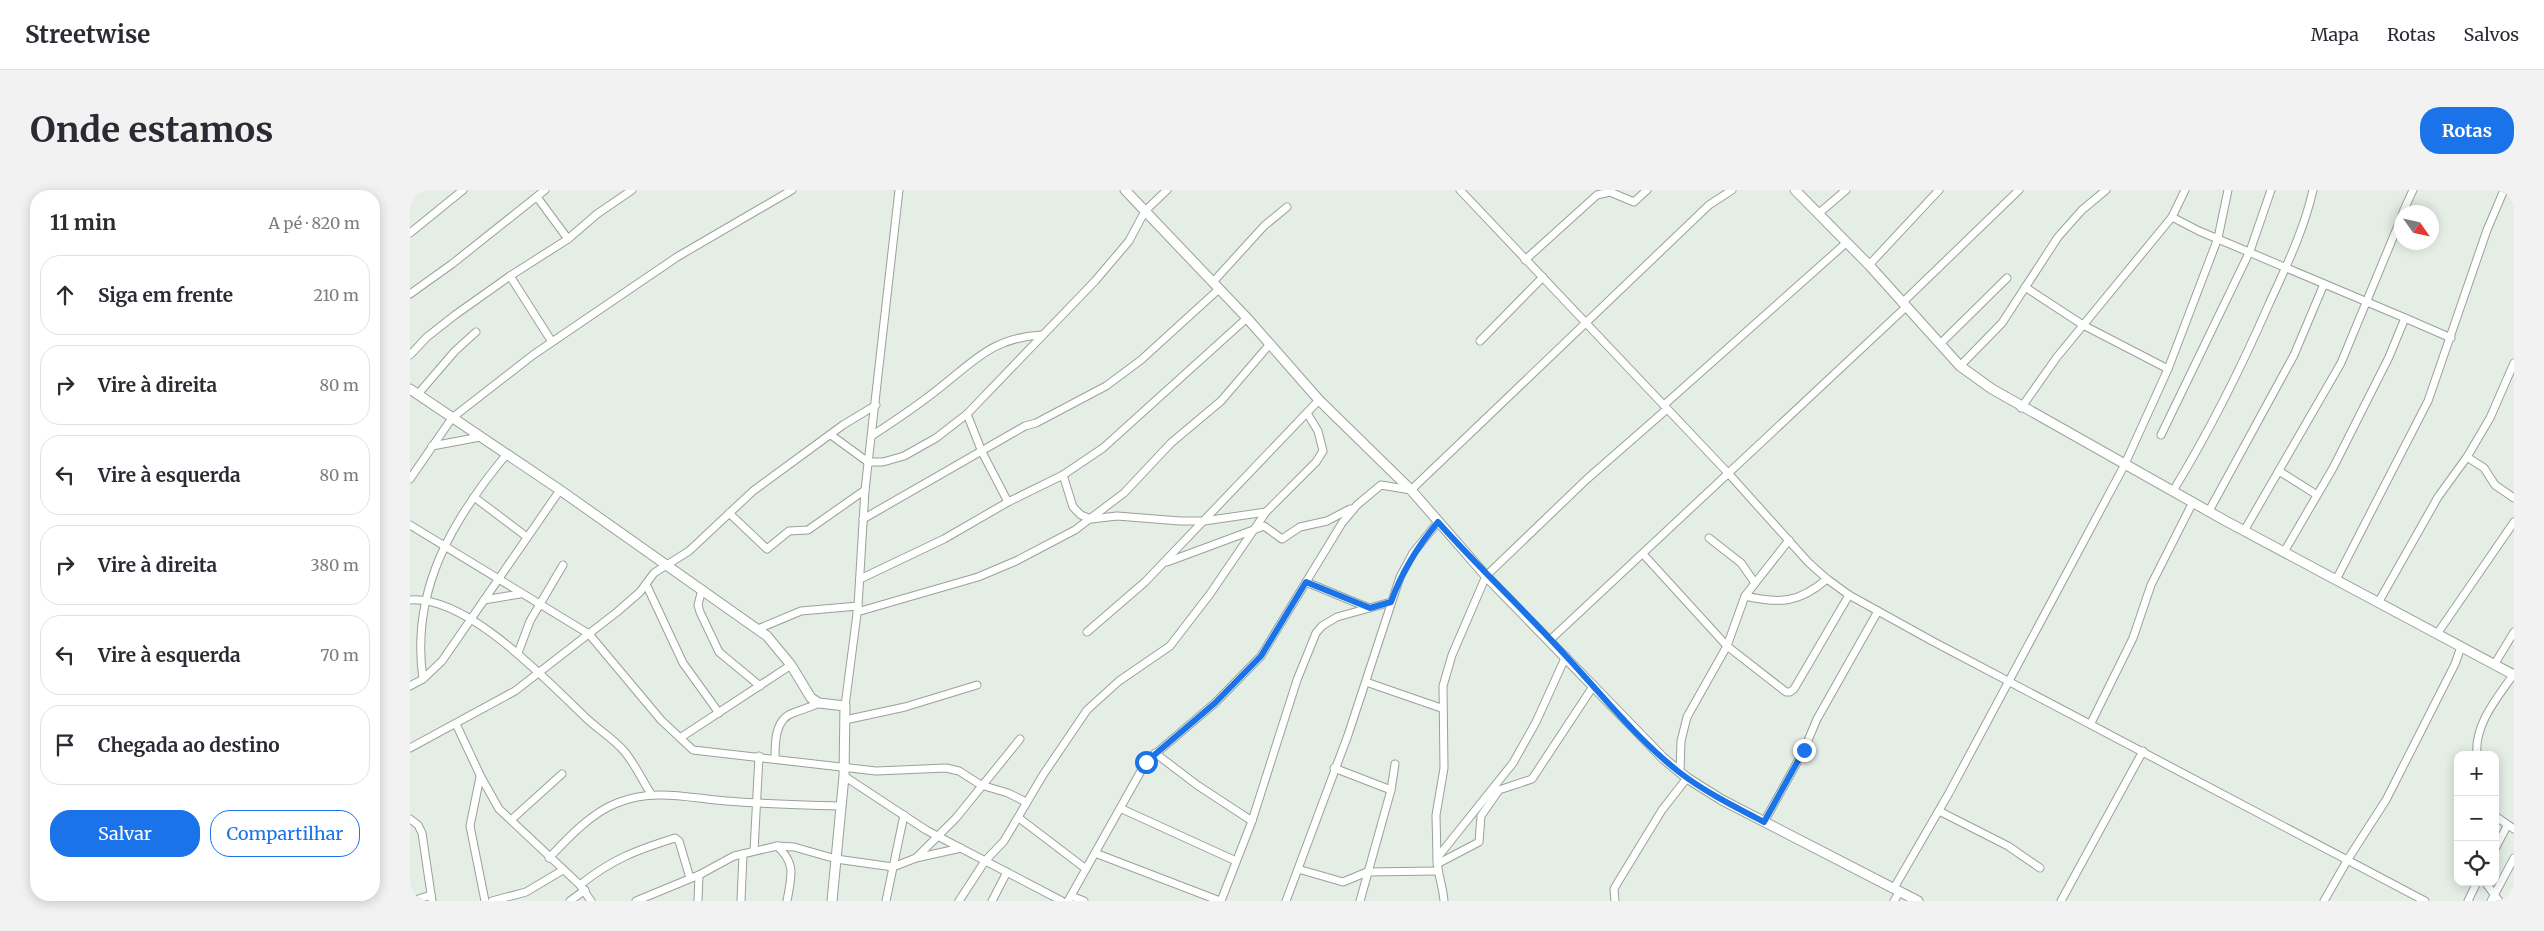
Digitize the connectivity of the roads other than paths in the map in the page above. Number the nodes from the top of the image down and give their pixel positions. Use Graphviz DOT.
graph roads {
  1 [pos="463,190"];
  2 [pos="545,190"];
  3 [pos="632,190"];
  4 [pos="792,190"];
  5 [pos="898,190"];
  6 [pos="1125,190"];
  7 [pos="1167,190"];
  8 [pos="1472,190"];
  9 [pos="1647,190"];
  10 [pos="1732,190"];
  11 [pos="1795,190"];
  12 [pos="1846,190"];
  13 [pos="1939,190"];
  14 [pos="2019,190"];
  15 [pos="2106,190"];
  16 [pos="2185,190"];
  17 [pos="2228,190"];
  18 [pos="2271,190"];
  19 [pos="2313,190"];
  20 [pos="2413,190"];
  21 [pos="2504,190"];
  22 [pos="1463,193"];
  23 [pos="537,197"];
  24 [pos="2406,205"];
  25 [pos="1287,207"];
  26 [pos="1145,211"];
  27 [pos="1818,214"];
  28 [pos="2172,216"];
  29 [pos="410,233"];
  30 [pos="2394,234"];
  31 [pos="2218,238"];
  32 [pos="568,239"];
  33 [pos="1846,243"];
  34 [pos="2250,251"];
  35 [pos="1525,260"];
  36 [pos="1868,265"];
  37 [pos="2287,267"];
  38 [pos="510,276"];
  39 [pos="1542,278"];
  40 [pos="2007,278"];
  41 [pos="1213,282"];
  42 [pos="2324,284"];
  43 [pos="2025,287"];
  44 [pos="1219,289"];
  45 [pos="410,294"];
  46 [pos="2366,302"];
  47 [pos="1904,305"];
  48 [pos="1247,318"];
  49 [pos="2405,318"];
  50 [pos="1585,322"];
  51 [pos="2083,325"];
  52 [pos="476,332"];
  53 [pos="1042,335"];
  54 [pos="2451,338"];
  55 [pos="1480,341"];
  56 [pos="552,342"];
  57 [pos="1270,344"];
  58 [pos="1940,344"];
  59 [pos="410,356"];
  60 [pos="2514,363"];
  61 [pos="1960,366"];
  62 [pos="2168,369"];
  63 [pos="414,391"];
  64 [pos="1319,400"];
  65 [pos="876,405"];
  66 [pos="1665,407"];
  67 [pos="2021,408"];
  68 [pos="1307,413"];
  69 [pos="967,414"];
  70 [pos="452,418"];
  71 [pos="831,435"];
  72 [pos="873,435"];
  73 [pos="2161,435"];
  74 [pos="480,437"];
  75 [pos="432,446"];
  76 [pos="982,452"];
  77 [pos="506,455"];
  78 [pos="2467,457"];
  79 [pos="868,462"];
  80 [pos="2124,466"];
  81 [pos="2278,471"];
  82 [pos="1729,474"];
  83 [pos="1063,476"];
  84 [pos="410,479"];
  85 [pos="560,490"];
  86 [pos="865,490"];
  87 [pos="1411,490"];
  88 [pos="2173,492"];
  89 [pos="2317,495"];
  90 [pos="474,498"];
  91 [pos="2514,498"];
  92 [pos="1008,502"];
  93 [pos="2193,502"];
  94 [pos="1357,504"];
  95 [pos="2209,511"];
  96 [pos="1266,512"];
  97 [pos="729,513"];
  98 [pos="863,519"];
  99 [pos="1091,519"];
  100 [pos="1204,521"];
  101 [pos="1438,522"];
  102 [pos="2514,522"];
  103 [pos="410,525"];
  104 [pos="1255,528"];
  105 [pos="2244,531"];
  106 [pos="527,537"];
  107 [pos="1709,538"];
  108 [pos="1789,540"];
  109 [pos="440,544"];
  110 [pos="2284,552"];
  111 [pos="1643,554"];
  112 [pos="1163,564"];
  113 [pos="564,565"];
  114 [pos="668,565"];
  115 [pos="1486,576"];
  116 [pos="498,578"];
  117 [pos="860,579"];
  118 [pos="1827,579"];
  119 [pos="2336,580"];
  120 [pos="1306,582"];
  121 [pos="1755,583"];
  122 [pos="646,584"];
  123 [pos="702,589"];
  124 [pos="520,594"];
  125 [pos="1849,595"];
  126 [pos="1745,596"];
  127 [pos="420,599"];
  128 [pos="410,600"];
  129 [pos="484,600"];
  130 [pos="1391,602"];
  131 [pos="2378,602"];
  132 [pos="540,603"];
  133 [pos="1370,608"];
  134 [pos="857,609"];
  135 [pos="1878,611"];
  136 [pos="470,620"];
  137 [pos="770,622"];
  138 [pos="758,629"];
  139 [pos="1087,632"];
  140 [pos="2514,632"];
  141 [pos="589,634"];
  142 [pos="2437,634"];
  143 [pos="767,636"];
  144 [pos="1550,640"];
  145 [pos="1727,646"];
  146 [pos="2461,647"];
  147 [pos="518,653"];
  148 [pos="1566,656"];
  149 [pos="791,665"];
  150 [pos="2494,665"];
  151 [pos="540,672"];
  152 [pos="2513,675"];
  153 [pos="423,679"];
  154 [pos="2009,680"];
  155 [pos="1366,682"];
  156 [pos="410,686"];
  157 [pos="760,686"];
  158 [pos="977,686"];
  159 [pos="1594,686"];
  160 [pos="819,703"];
  161 [pos="845,706"];
  162 [pos="1441,708"];
  163 [pos="719,713"];
  164 [pos="845,720"];
  165 [pos="2090,723"];
  166 [pos="456,724"];
  167 [pos="680,738"];
  168 [pos="1020,739"];
  169 [pos="410,748"];
  170 [pos="2143,751"];
  171 [pos="2477,751"];
  172 [pos="1155,752"];
  173 [pos="758,756"];
  174 [pos="775,758"];
  175 [pos="1395,764"];
  176 [pos="1334,768"];
  177 [pos="844,772"];
  178 [pos="562,774"];
  179 [pos="1683,775"];
  180 [pos="480,776"];
  181 [pos="981,785"];
  182 [pos="1391,790"];
  183 [pos="651,794"];
  184 [pos="756,802"];
  185 [pos="1026,802"];
  186 [pos="841,806"];
  187 [pos="1122,809"];
  188 [pos="1939,811"];
  189 [pos="904,815"];
  190 [pos="1019,818"];
  191 [pos="410,819"];
  192 [pos="2499,819"];
  193 [pos="512,820"];
  194 [pos="1252,821"];
  195 [pos="1764,822"];
  196 [pos="2511,828"];
  197 [pos="938,836"];
  198 [pos="2499,844"];
  199 [pos="777,846"];
  200 [pos="961,848"];
  201 [pos="754,851"];
  202 [pos="1095,852"];
  203 [pos="743,854"];
  204 [pos="549,858"];
  205 [pos="916,858"];
  206 [pos="836,859"];
  207 [pos="2348,859"];
  208 [pos="2513,860"];
  209 [pos="985,861"];
  210 [pos="1236,861"];
  211 [pos="1437,864"];
  212 [pos="893,867"];
  213 [pos="1298,868"];
  214 [pos="2040,868"];
  215 [pos="1086,869"];
  216 [pos="563,870"];
  217 [pos="1007,872"];
  218 [pos="1367,872"];
  219 [pos="699,875"];
  220 [pos="690,878"];
  221 [pos="2475,886"];
  222 [pos="2487,886"];
  223 [pos="583,887"];
  224 [pos="1897,890"];
  225 [pos="2514,896"];
  226 [pos="431,898"];
  227 [pos="651,898"];
  228 [pos="1069,899"];
  229 [pos="2494,899"];
  230 [pos="412,901"];
  231 [pos="485,901"];
  232 [pos="492,901"];
  233 [pos="570,901"];
  234 [pos="591,901"];
  235 [pos="636,901"];
  236 [pos="698,901"];
  237 [pos="741,901"];
  238 [pos="787,901"];
  239 [pos="832,901"];
  240 [pos="886,901"];
  241 [pos="959,901"];
  242 [pos="992,901"];
  243 [pos="1062,901"];
  244 [pos="1084,901"];
  245 [pos="1220,901"];
  246 [pos="1286,901"];
  247 [pos="1360,901"];
  248 [pos="1444,901"];
  249 [pos="1615,901"];
  250 [pos="1894,901"];
  251 [pos="1918,901"];
  252 [pos="2061,901"];
  253 [pos="2324,901"];
  254 [pos="2425,901"];
  255 [pos="2468,901"];
  256 [pos="2512,901"];
  1 -- 29 [label="street"];
  2 -- 23 [label="street"];
  3 -- 32 [label="street"];
  4 -- 56 [label="street"];
  5 -- 65 [label="street"];
  6 -- 26 [label="street"];
  7 -- 26 [label="street"];
  8 -- 22 [label="street"];
  9 -- 35 [label="street"];
  10 -- 50 [label="street"];
  11 -- 27 [label="street"];
  12 -- 27 [label="street"];
  13 -- 36 [label="street"];
  14 -- 47 [label="street"];
  15 -- 43 [label="street"];
  16 -- 28 [label="street"];
  17 -- 31 [label="street"];
  18 -- 34 [label="street"];
  19 -- 37 [label="street"];
  20 -- 24 [label="street"];
  21 -- 54 [label="street"];
  22 -- 35 [label="street"];
  23 -- 32 [label="street"];
  23 -- 45 [label="street"];
  25 -- 41 [label="street"];
  26 -- 41 [label="street"];
  26 -- 53 [label="street"];
  27 -- 33 [label="street"];
  28 -- 31 [label="street"];
  28 -- 51 [label="street"];
  30 -- 46 [label="street"];
  31 -- 34 [label="street"];
  31 -- 62 [label="street"];
  32 -- 38 [label="street"];
  33 -- 36 [label="street"];
  33 -- 66 [label="street"];
  34 -- 37 [label="street"];
  34 -- 73 [label="street"];
  35 -- 39 [label="street"];
  36 -- 47 [label="street"];
  37 -- 42 [label="street"];
  37 -- 88 [label="street"];
  38 -- 56 [label="street"];
  38 -- 59 [label="street"];
  39 -- 50 [label="street"];
  39 -- 55 [label="street"];
  40 -- 58 [label="street"];
  41 -- 44 [label="street"];
  42 -- 46 [label="street"];
  42 -- 95 [label="street"];
  43 -- 51 [label="street"];
  43 -- 61 [label="street"];
  44 -- 48 [label="street"];
  44 -- 76 [label="street"];
  46 -- 49 [label="street"];
  46 -- 81 [label="street"];
  47 -- 58 [label="street"];
  47 -- 82 [label="street"];
  48 -- 57 [label="street"];
  48 -- 83 [label="street"];
  49 -- 54 [label="street"];
  49 -- 89 [label="street"];
  50 -- 66 [label="street"];
  50 -- 87 [label="street"];
  51 -- 62 [label="street"];
  51 -- 67 [label="street"];
  52 -- 63 [label="street"];
  53 -- 69 [label="street"];
  53 -- 72 [label="street"];
  54 -- 119 [label="street"];
  56 -- 70 [label="street"];
  57 -- 64 [label="street"];
  57 -- 99 [label="street"];
  58 -- 61 [label="street"];
  60 -- 78 [label="street"];
  61 -- 67 [label="street"];
  62 -- 80 [label="street"];
  63 -- 70 [label="street"];
  64 -- 68 [label="street"];
  64 -- 87 [label="street"];
  65 -- 71 [label="street"];
  65 -- 72 [label="street"];
  66 -- 82 [label="street"];
  66 -- 115 [label="street"];
  67 -- 80 [label="street"];
  68 -- 96 [label="street"];
  68 -- 100 [label="street"];
  69 -- 76 [label="street"];
  69 -- 79 [label="street"];
  70 -- 74 [label="street"];
  70 -- 75 [label="street"];
  71 -- 79 [label="street"];
  71 -- 97 [label="street"];
  72 -- 79 [label="street"];
  74 -- 75 [label="street"];
  74 -- 77 [label="street"];
  75 -- 84 [label="street"];
  76 -- 92 [label="street"];
  76 -- 98 [label="street"];
  77 -- 85 [label="street"];
  77 -- 90 [label="street"];
  78 -- 91 [label="street"];
  78 -- 131 [label="street"];
  79 -- 86 [label="street"];
  80 -- 88 [label="street"];
  80 -- 154 [label="street"];
  81 -- 89 [label="street"];
  81 -- 105 [label="street"];
  82 -- 108 [label="street"];
  82 -- 111 [label="street"];
  83 -- 92 [label="street"];
  83 -- 99 [label="street"];
  85 -- 106 [label="street"];
  85 -- 114 [label="street"];
  86 -- 97 [label="street"];
  86 -- 98 [label="street"];
  87 -- 94 [label="street"];
  87 -- 101 [label="street"];
  88 -- 93 [label="street"];
  89 -- 110 [label="street"];
  90 -- 106 [label="street"];
  90 -- 109 [label="street"];
  92 -- 117 [label="street"];
  93 -- 95 [label="street"];
  93 -- 165 [label="street"];
  94 -- 104 [label="street"];
  94 -- 120 [label="street"];
  95 -- 105 [label="street"];
  96 -- 100 [label="street"];
  96 -- 104 [label="street"];
  97 -- 114 [label="street"];
  98 -- 117 [label="street"];
  99 -- 100 [label="street"];
  99 -- 134 [label="street"];
  100 -- 112 [label="street"];
  101 -- 115 [label="street"];
  101 -- 130 [label="street"];
  102 -- 142 [label="street"];
  103 -- 109 [label="street"];
  104 -- 112 [label="street"];
  104 -- 185 [label="street"];
  105 -- 110 [label="street"];
  106 -- 116 [label="street"];
  107 -- 121 [label="street"];
  108 -- 118 [label="street"];
  108 -- 121 [label="street"];
  109 -- 116 [label="street"];
  109 -- 127 [label="street"];
  110 -- 119 [label="street"];
  111 -- 144 [label="street"];
  111 -- 145 [label="street"];
  112 -- 139 [label="street"];
  113 -- 132 [label="street"];
  114 -- 122 [label="street"];
  114 -- 123 [label="street"];
  115 -- 144 [label="street"];
  115 -- 162 [label="street"];
  116 -- 124 [label="street"];
  116 -- 129 [label="street"];
  117 -- 134 [label="street"];
  118 -- 125 [label="street"];
  118 -- 126 [label="street"];
  119 -- 131 [label="street"];
  120 -- 133 [label="street"];
  120 -- 172 [label="street"];
  121 -- 126 [label="street"];
  122 -- 141 [label="street"];
  122 -- 163 [label="street"];
  123 -- 138 [label="street"];
  123 -- 157 [label="street"];
  124 -- 129 [label="street"];
  124 -- 132 [label="street"];
  125 -- 135 [label="street"];
  125 -- 145 [label="street"];
  126 -- 145 [label="street"];
  127 -- 128 [label="street"];
  127 -- 136 [label="street"];
  127 -- 153 [label="street"];
  129 -- 136 [label="street"];
  130 -- 133 [label="street"];
  130 -- 155 [label="street"];
  131 -- 142 [label="street"];
  132 -- 141 [label="street"];
  132 -- 147 [label="street"];
  133 -- 194 [label="street"];
  134 -- 137 [label="street"];
  134 -- 161 [label="street"];
  135 -- 154 [label="street"];
  135 -- 195 [label="street"];
  136 -- 147 [label="street"];
  136 -- 153 [label="street"];
  137 -- 138 [label="street"];
  137 -- 143 [label="street"];
  138 -- 143 [label="street"];
  140 -- 150 [label="street"];
  141 -- 151 [label="street"];
  141 -- 167 [label="street"];
  142 -- 146 [label="street"];
  143 -- 149 [label="street"];
  144 -- 148 [label="street"];
  145 -- 179 [label="street"];
  146 -- 150 [label="street"];
  146 -- 207 [label="street"];
  147 -- 151 [label="street"];
  148 -- 159 [label="street"];
  148 -- 211 [label="street"];
  149 -- 157 [label="street"];
  149 -- 160 [label="street"];
  150 -- 152 [label="street"];
  151 -- 166 [label="street"];
  151 -- 183 [label="street"];
  152 -- 171 [label="street"];
  153 -- 156 [label="street"];
  154 -- 165 [label="street"];
  154 -- 188 [label="street"];
  155 -- 162 [label="street"];
  155 -- 176 [label="street"];
  157 -- 163 [label="street"];
  158 -- 164 [label="street"];
  159 -- 179 [label="street"];
  159 -- 211 [label="street"];
  160 -- 161 [label="street"];
  160 -- 174 [label="street"];
  161 -- 164 [label="street"];
  162 -- 211 [label="street"];
  163 -- 167 [label="street"];
  164 -- 177 [label="street"];
  165 -- 170 [label="street"];
  166 -- 169 [label="street"];
  166 -- 180 [label="street"];
  167 -- 173 [label="street"];
  168 -- 181 [label="street"];
  170 -- 207 [label="street"];
  170 -- 252 [label="street"];
  172 -- 187 [label="street"];
  172 -- 194 [label="street"];
  173 -- 174 [label="street"];
  173 -- 184 [label="street"];
  174 -- 177 [label="street"];
  175 -- 182 [label="street"];
  176 -- 182 [label="street"];
  176 -- 213 [label="street"];
  177 -- 181 [label="street"];
  177 -- 186 [label="street"];
  177 -- 189 [label="street"];
  178 -- 193 [label="street"];
  179 -- 195 [label="street"];
  179 -- 249 [label="street"];
  180 -- 193 [label="street"];
  180 -- 231 [label="street"];
  181 -- 185 [label="street"];
  181 -- 197 [label="street"];
  182 -- 218 [label="street"];
  183 -- 184 [label="street"];
  183 -- 204 [label="street"];
  184 -- 186 [label="street"];
  184 -- 201 [label="street"];
  185 -- 190 [label="street"];
  186 -- 206 [label="street"];
  187 -- 202 [label="street"];
  187 -- 210 [label="street"];
  188 -- 214 [label="street"];
  188 -- 224 [label="street"];
  189 -- 197 [label="street"];
  189 -- 212 [label="street"];
  190 -- 209 [label="street"];
  190 -- 215 [label="street"];
  191 -- 226 [label="street"];
  192 -- 196 [label="street"];
  193 -- 204 [label="street"];
  194 -- 210 [label="street"];
  195 -- 224 [label="street"];
  196 -- 198 [label="street"];
  197 -- 200 [label="street"];
  197 -- 205 [label="street"];
  199 -- 201 [label="street"];
  199 -- 206 [label="street"];
  199 -- 238 [label="street"];
  200 -- 205 [label="street"];
  200 -- 209 [label="street"];
  201 -- 203 [label="street"];
  202 -- 215 [label="street"];
  202 -- 245 [label="street"];
  203 -- 219 [label="street"];
  203 -- 237 [label="street"];
  204 -- 216 [label="street"];
  205 -- 212 [label="street"];
  206 -- 212 [label="street"];
  206 -- 239 [label="street"];
  207 -- 253 [label="street"];
  207 -- 254 [label="street"];
  208 -- 229 [label="street"];
  209 -- 217 [label="street"];
  209 -- 241 [label="street"];
  210 -- 245 [label="street"];
  211 -- 218 [label="street"];
  211 -- 248 [label="street"];
  212 -- 240 [label="street"];
  213 -- 218 [label="street"];
  213 -- 246 [label="street"];
  215 -- 228 [label="street"];
  216 -- 223 [label="street"];
  216 -- 232 [label="street"];
  217 -- 242 [label="street"];
  217 -- 243 [label="street"];
  218 -- 247 [label="street"];
  219 -- 220 [label="street"];
  219 -- 236 [label="street"];
  220 -- 223 [label="street"];
  220 -- 227 [label="street"];
  221 -- 255 [label="street"];
  222 -- 229 [label="street"];
  223 -- 233 [label="street"];
  223 -- 234 [label="street"];
  224 -- 250 [label="street"];
  224 -- 251 [label="street"];
  225 -- 256 [label="street"];
  226 -- 230 [label="street"];
  227 -- 235 [label="street"];
  228 -- 244 [label="street"];
}
